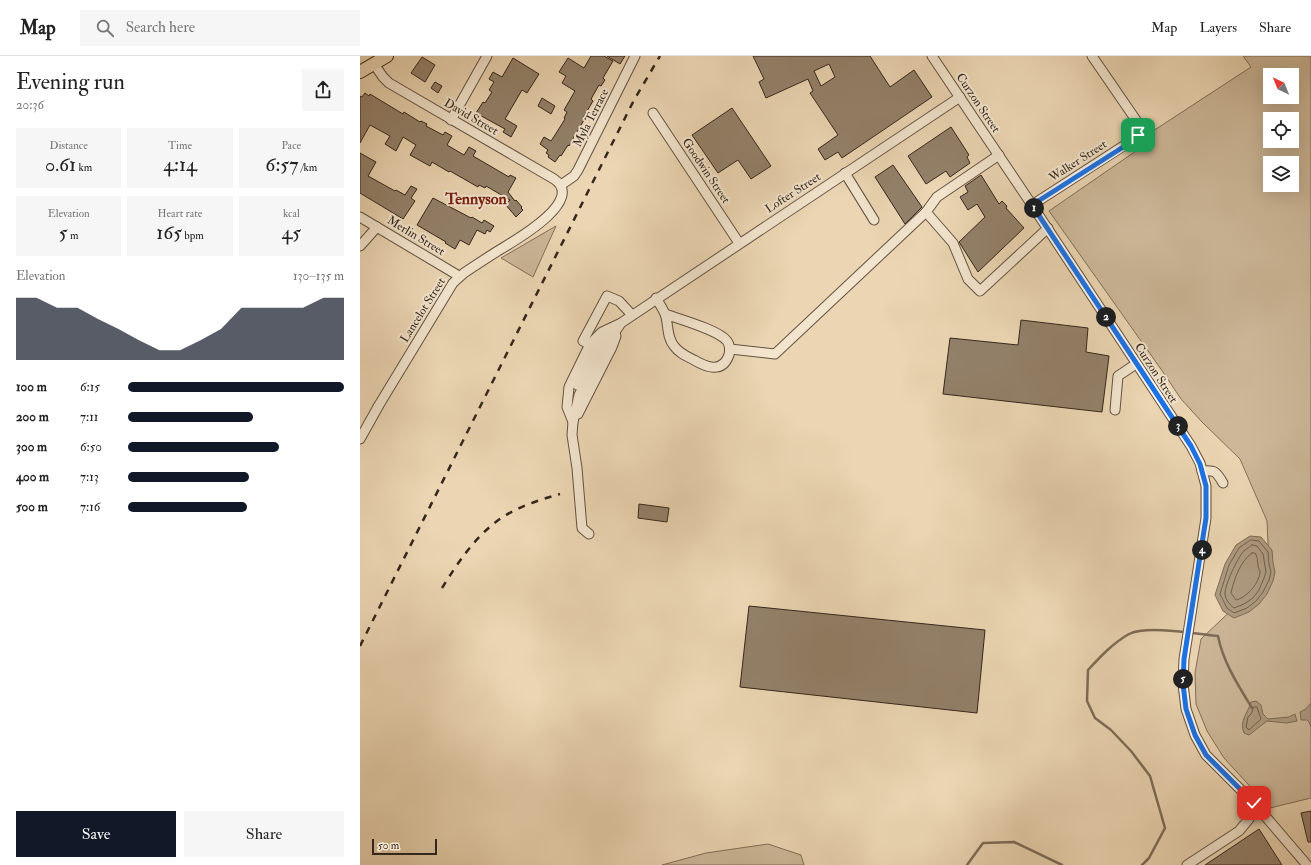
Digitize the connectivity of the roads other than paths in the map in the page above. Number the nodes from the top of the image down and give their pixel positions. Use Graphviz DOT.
graph roads {
  1 [pos="387,56"];
  2 [pos="487,56"];
  3 [pos="635,56"];
  4 [pos="932,56"];
  5 [pos="1092,56"];
  6 [pos="374,64"];
  7 [pos="360,72"];
  8 [pos="960,97"];
  9 [pos="653,113"];
  10 [pos="451,120"];
  11 [pos="999,155"];
  12 [pos="845,173"];
  13 [pos="561,185"];
  14 [pos="1032,205"];
  15 [pos="926,212"];
  16 [pos="360,217"];
  17 [pos="874,220"];
  18 [pos="377,227"];
  19 [pos="1048,228"];
  20 [pos="739,243"];
  21 [pos="360,246"];
  22 [pos="459,276"];
  23 [pos="656,298"];
  24 [pos="665,314"];
  25 [pos="632,315"];
  26 [pos="621,323"];
  27 [pos="590,344"];
  28 [pos="730,349"];
  29 [pos="1136,364"];
  30 [pos="1115,410"];
  31 [pos="573,422"];
  32 [pos="360,439"];
  33 [pos="1202,471"];
  34 [pos="1222,483"];
  35 [pos="589,534"];
  36 [pos="1254,803"];
  37 [pos="1187,865"];
  38 [pos="1307,865"];
  1 -- 6 [label="main road"];
  2 -- 10 [label="street"];
  3 -- 13 [label="street, Myla Terrace"];
  4 -- 8 [label="street, Curzon Street"];
  5 -- 14 [label="street, Walker Street"];
  6 -- 7 [label="main road"];
  6 -- 10 [label="street, David Street"];
  8 -- 11 [label="street, Curzon Street"];
  8 -- 12 [label="street, Lofter Street"];
  9 -- 20 [label="street, Goodwin Street"];
  10 -- 13 [label="street, David Street"];
  11 -- 14 [label="street, Curzon Street"];
  11 -- 15 [label="street"];
  12 -- 17 [label="street"];
  12 -- 20 [label="street, Lofter Street"];
  13 -- 22 [label="street, Lancelot Street"];
  14 -- 19 [label="street, Curzon Street"];
  15 -- 19 [label="street"];
  15 -- 28 [label="street"];
  16 -- 18 [label="street, Merlin Street"];
  18 -- 21 [label="street"];
  18 -- 22 [label="street, Merlin Street"];
  19 -- 29 [label="street, Curzon Street"];
  20 -- 23 [label="street, Lofter Street"];
  22 -- 32 [label="street, Lancelot Street"];
  23 -- 24 [label="street"];
  23 -- 25 [label="street, Lofter Street"];
  24 -- 28 [label="street"];
  24 -- 28 [label="street"];
  25 -- 26 [label="street, Lofter Street"];
  25 -- 27 [label="street"];
  26 -- 27 [label="street"];
  26 -- 31 [label="street"];
  27 -- 31 [label="street"];
  29 -- 30 [label="street"];
  29 -- 33 [label="street, Curzon Street"];
  31 -- 35 [label="street"];
  33 -- 34 [label="street"];
  33 -- 36 [label="street, Curzon Street"];
  36 -- 37 [label="street"];
  36 -- 38 [label="street, Curzon Street"];
}
